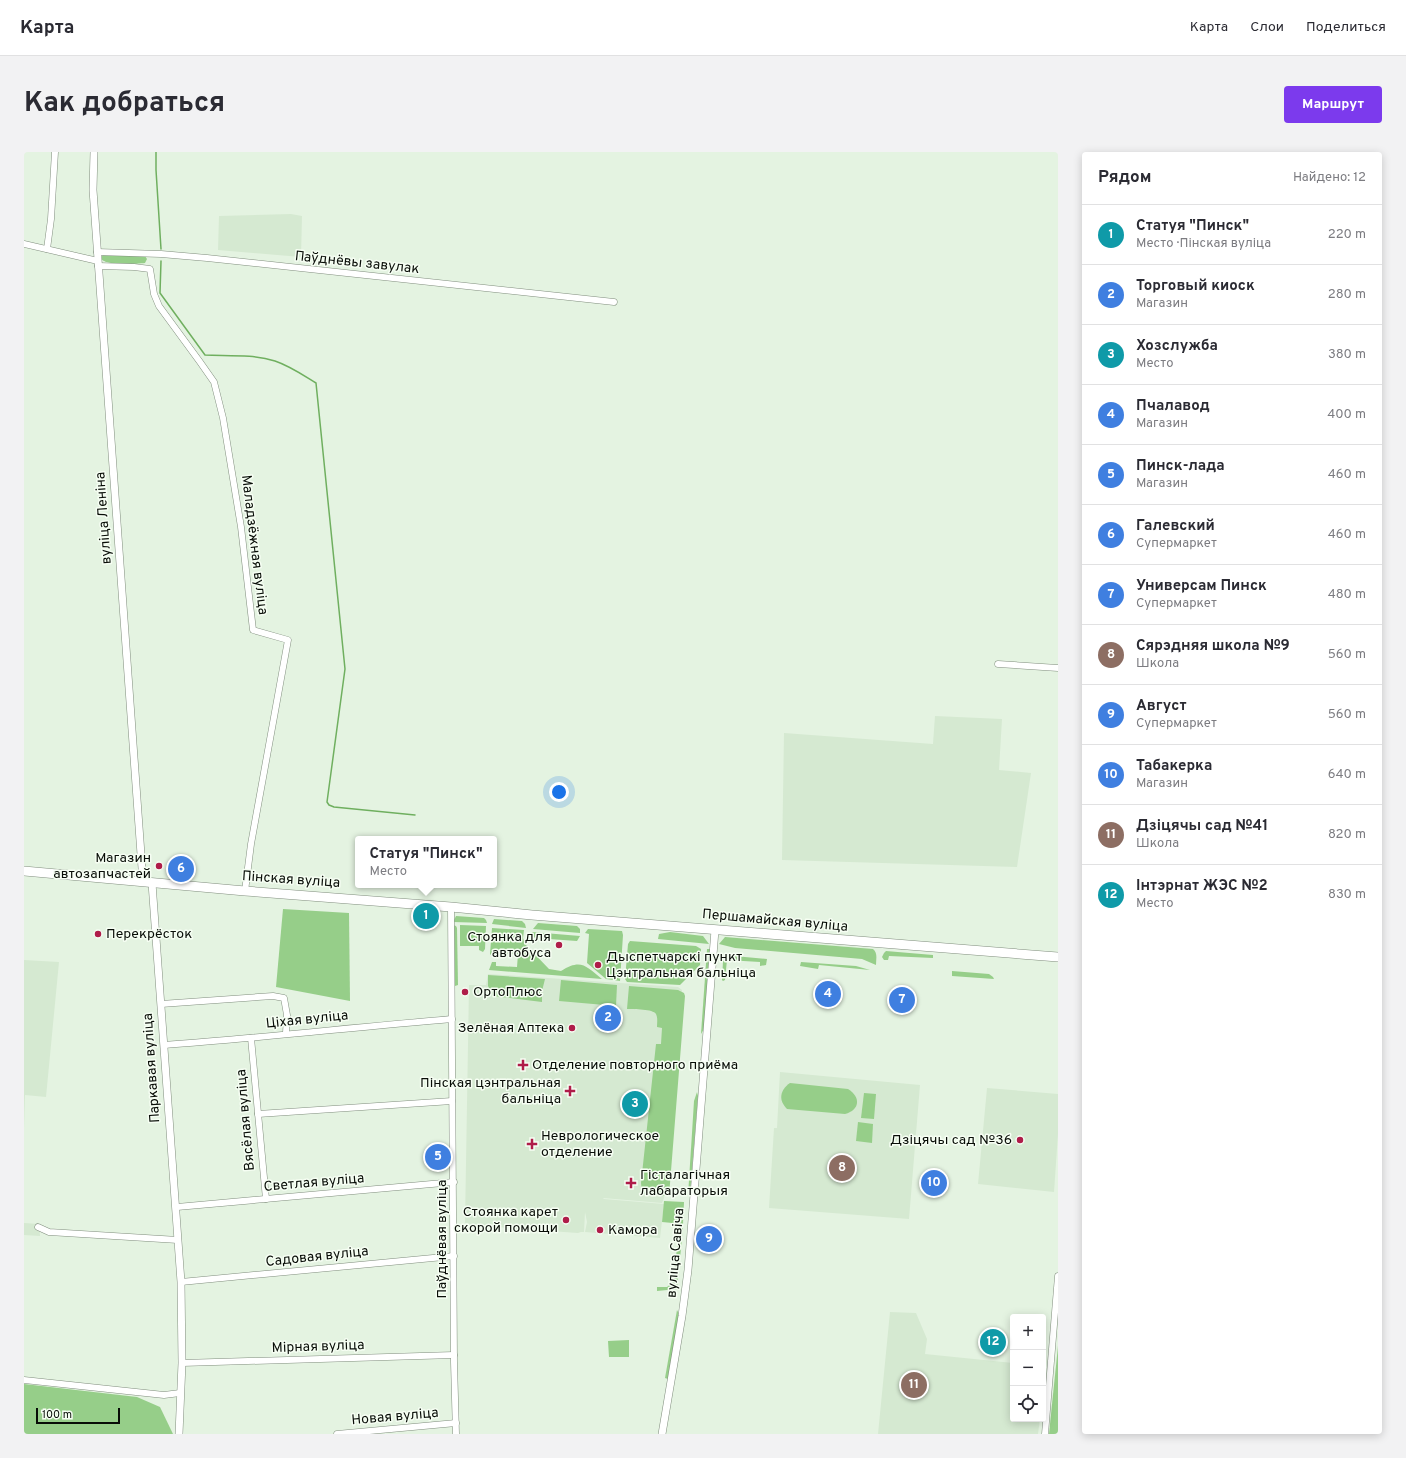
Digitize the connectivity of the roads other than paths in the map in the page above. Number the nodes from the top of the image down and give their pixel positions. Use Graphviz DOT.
graph roads {
  1 [pos="55,152"];
  2 [pos="94,152"];
  3 [pos="24,244"];
  4 [pos="47,249"];
  5 [pos="98,252"];
  6 [pos="98,264"];
  7 [pos="614,302"];
  8 [pos="998,664"];
  9 [pos="1058,668"];
  10 [pos="24,871"];
  11 [pos="147,882"];
  12 [pos="245,891"];
  13 [pos="153,893"];
  14 [pos="451,907"];
  15 [pos="490,911"];
  16 [pos="715,930"];
  17 [pos="1058,957"];
  18 [pos="161,1004"];
  19 [pos="452,1019"];
  20 [pos="286,1033"];
  21 [pos="251,1038"];
  22 [pos="164,1044"];
  23 [pos="452,1101"];
  24 [pos="258,1114"];
  25 [pos="454,1182"];
  26 [pos="266,1199"];
  27 [pos="177,1207"];
  28 [pos="38,1227"];
  29 [pos="178,1240"];
  30 [pos="454,1256"];
  31 [pos="1058,1276"];
  32 [pos="181,1282"];
  33 [pos="454,1355"];
  34 [pos="182,1363"];
  35 [pos="24,1380"];
  36 [pos="180,1393"];
  37 [pos="456,1423"];
  38 [pos="179,1434"];
  39 [pos="337,1434"];
  40 [pos="456,1434"];
  41 [pos="662,1434"];
  42 [pos="1045,1434"];
  1 -- 4 [label="street"];
  2 -- 5 [label="street, вуліца Леніна"];
  3 -- 4 [label="street"];
  4 -- 6 [label="street"];
  5 -- 6 [label="street, вуліца Леніна"];
  5 -- 7 [label="street, Паўднёвы завулак"];
  6 -- 11 [label="street, вуліца Леніна"];
  6 -- 12 [label="street, Маладзёжная вуліца"];
  8 -- 9 [label="street"];
  10 -- 11 [label="main road, Пінская вуліца"];
  11 -- 12 [label="main road, Пінская вуліца"];
  11 -- 13 [label="street, вуліца Леніна"];
  12 -- 14 [label="main road, Пінская вуліца"];
  13 -- 18 [label="street, Паркавая вуліца"];
  14 -- 15 [label="main road, Пінская вуліца"];
  14 -- 19 [label="street, Паўднёвая вуліца"];
  15 -- 16 [label="main road, Першамайская вуліца"];
  16 -- 17 [label="main road, Першамайская вуліца"];
  16 -- 41 [label="street, вуліца Савіча"];
  18 -- 20 [label="street"];
  18 -- 22 [label="street, Паркавая вуліца"];
  19 -- 20 [label="street, Ціхая вуліца"];
  19 -- 23 [label="street, Паўднёвая вуліца"];
  20 -- 21 [label="street, Ціхая вуліца"];
  21 -- 22 [label="street, Ціхая вуліца"];
  21 -- 24 [label="street, Вясёлая вуліца"];
  22 -- 27 [label="street, Паркавая вуліца"];
  23 -- 24 [label="street"];
  23 -- 25 [label="street, Паўднёвая вуліца"];
  24 -- 26 [label="street, Вясёлая вуліца"];
  25 -- 26 [label="street, Светлая вуліца"];
  25 -- 30 [label="street, Паўднёвая вуліца"];
  26 -- 27 [label="street, Светлая вуліца"];
  27 -- 29 [label="street, Паркавая вуліца"];
  28 -- 29 [label="street"];
  29 -- 32 [label="street, Паркавая вуліца"];
  30 -- 32 [label="street, Садовая вуліца"];
  30 -- 33 [label="street, Паўднёвая вуліца"];
  31 -- 42 [label="street"];
  32 -- 34 [label="street, Паркавая вуліца"];
  33 -- 34 [label="street, Мірная вуліца"];
  33 -- 37 [label="street, Паўднёвая вуліца"];
  34 -- 36 [label="street, Паркавая вуліца"];
  35 -- 36 [label="street"];
  36 -- 38 [label="street, Паркавая вуліца"];
  37 -- 39 [label="street, Новая вуліца"];
  37 -- 40 [label="street, Паўднёвая вуліца"];
}
